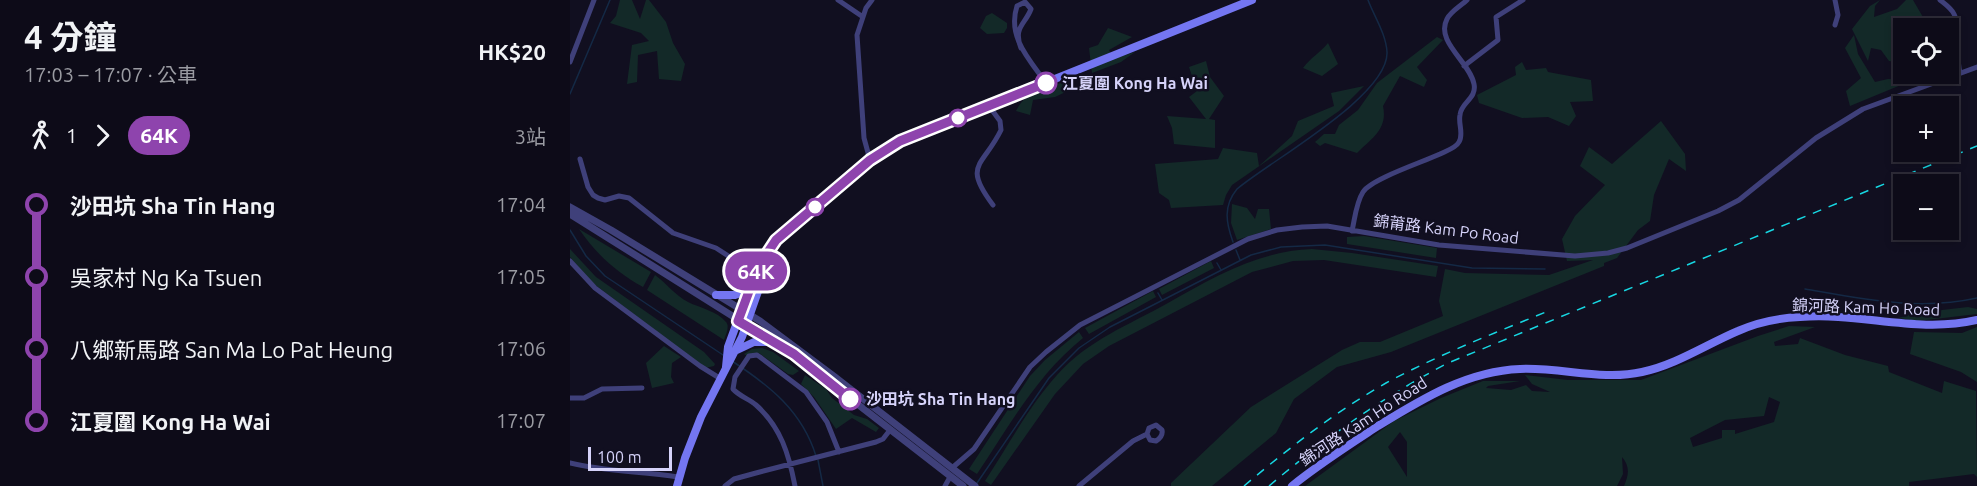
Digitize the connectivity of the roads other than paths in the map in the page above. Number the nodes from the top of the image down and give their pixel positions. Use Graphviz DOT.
graph roads {
  1 [pos="594,0"];
  2 [pos="838,0"];
  3 [pos="872,0"];
  4 [pos="1252,0"];
  5 [pos="1467,0"];
  6 [pos="1523,0"];
  7 [pos="1835,0"];
  8 [pos="1940,0"];
  9 [pos="863,17"];
  10 [pos="1835,25"];
  11 [pos="1021,48"];
  12 [pos="570,62"];
  13 [pos="1464,66"];
  14 [pos="1977,67"];
  15 [pos="1960,73"];
  16 [pos="1046,83"];
  17 [pos="989,106"];
  18 [pos="580,159"];
  19 [pos="870,160"];
  20 [pos="993,205"];
  21 [pos="570,207"];
  22 [pos="570,214"];
  23 [pos="583,217"];
  24 [pos="1352,231"];
  25 [pos="768,251"];
  26 [pos="570,261"];
  27 [pos="758,267"];
  28 [pos="749,290"];
  29 [pos="716,295"];
  30 [pos="741,310"];
  31 [pos="750,315"];
  32 [pos="1977,320"];
  33 [pos="738,321"];
  34 [pos="746,326"];
  35 [pos="773,342"];
  36 [pos="732,349"];
  37 [pos="724,372"];
  38 [pos="642,388"];
  39 [pos="570,398"];
  40 [pos="890,430"];
  41 [pos="1147,434"];
  42 [pos="839,452"];
  43 [pos="570,463"];
  44 [pos="791,465"];
  45 [pos="952,472"];
  46 [pos="677,482"];
  47 [pos="726,486"];
  48 [pos="795,486"];
  49 [pos="945,486"];
  50 [pos="963,486"];
  51 [pos="975,486"];
  52 [pos="1079,486"];
  53 [pos="1292,486"];
  1 -- 12 [label="street"];
  2 -- 9 [label="street"];
  3 -- 9 [label="street"];
  4 -- 16 [label="main road"];
  5 -- 13 [label="street"];
  6 -- 13 [label="street"];
  7 -- 10 [label="street"];
  8 -- 15 [label="street"];
  9 -- 19 [label="street"];
  11 -- 11 [label="street"];
  11 -- 16 [label="street"];
  13 -- 24 [label="street"];
  14 -- 15 [label="street, 錦莆路 Kam Po Road"];
  15 -- 24 [label="street, 錦莆路 Kam Po Road"];
  16 -- 17 [label="main road"];
  17 -- 19 [label="main road"];
  17 -- 20 [label="street"];
  18 -- 27 [label="street"];
  19 -- 25 [label="main road"];
  21 -- 23 [label="street"];
  22 -- 23 [label="street"];
  23 -- 29 [label="street"];
  23 -- 33 [label="street"];
  24 -- 45 [label="street, 錦莆路 Kam Po Road"];
  25 -- 27 [label="main road"];
  25 -- 31 [label="main road"];
  26 -- 37 [label="street"];
  27 -- 28 [label="main road"];
  28 -- 29 [label="main road"];
  28 -- 30 [label="main road"];
  29 -- 30 [label="street"];
  30 -- 31 [label="street"];
  30 -- 33 [label="main road"];
  31 -- 34 [label="main road"];
  31 -- 45 [label="street"];
  32 -- 53 [label="main road, 錦河路 Kam Ho Road"];
  33 -- 34 [label="street"];
  33 -- 36 [label="main road"];
  34 -- 35 [label="street"];
  34 -- 36 [label="main road"];
  35 -- 36 [label="main road"];
  35 -- 40 [label="street"];
  36 -- 37 [label="main road"];
  37 -- 46 [label="main road"];
  38 -- 39 [label="street"];
  40 -- 42 [label="street"];
  40 -- 45 [label="street"];
  41 -- 52 [label="street"];
  42 -- 44 [label="street"];
  42 -- 44 [label="street"];
  43 -- 46 [label="street"];
  44 -- 47 [label="street"];
  44 -- 48 [label="street"];
  45 -- 49 [label="street, 錦莆路 Kam Po Road"];
  45 -- 50 [label="street"];
  45 -- 51 [label="street"];
}
